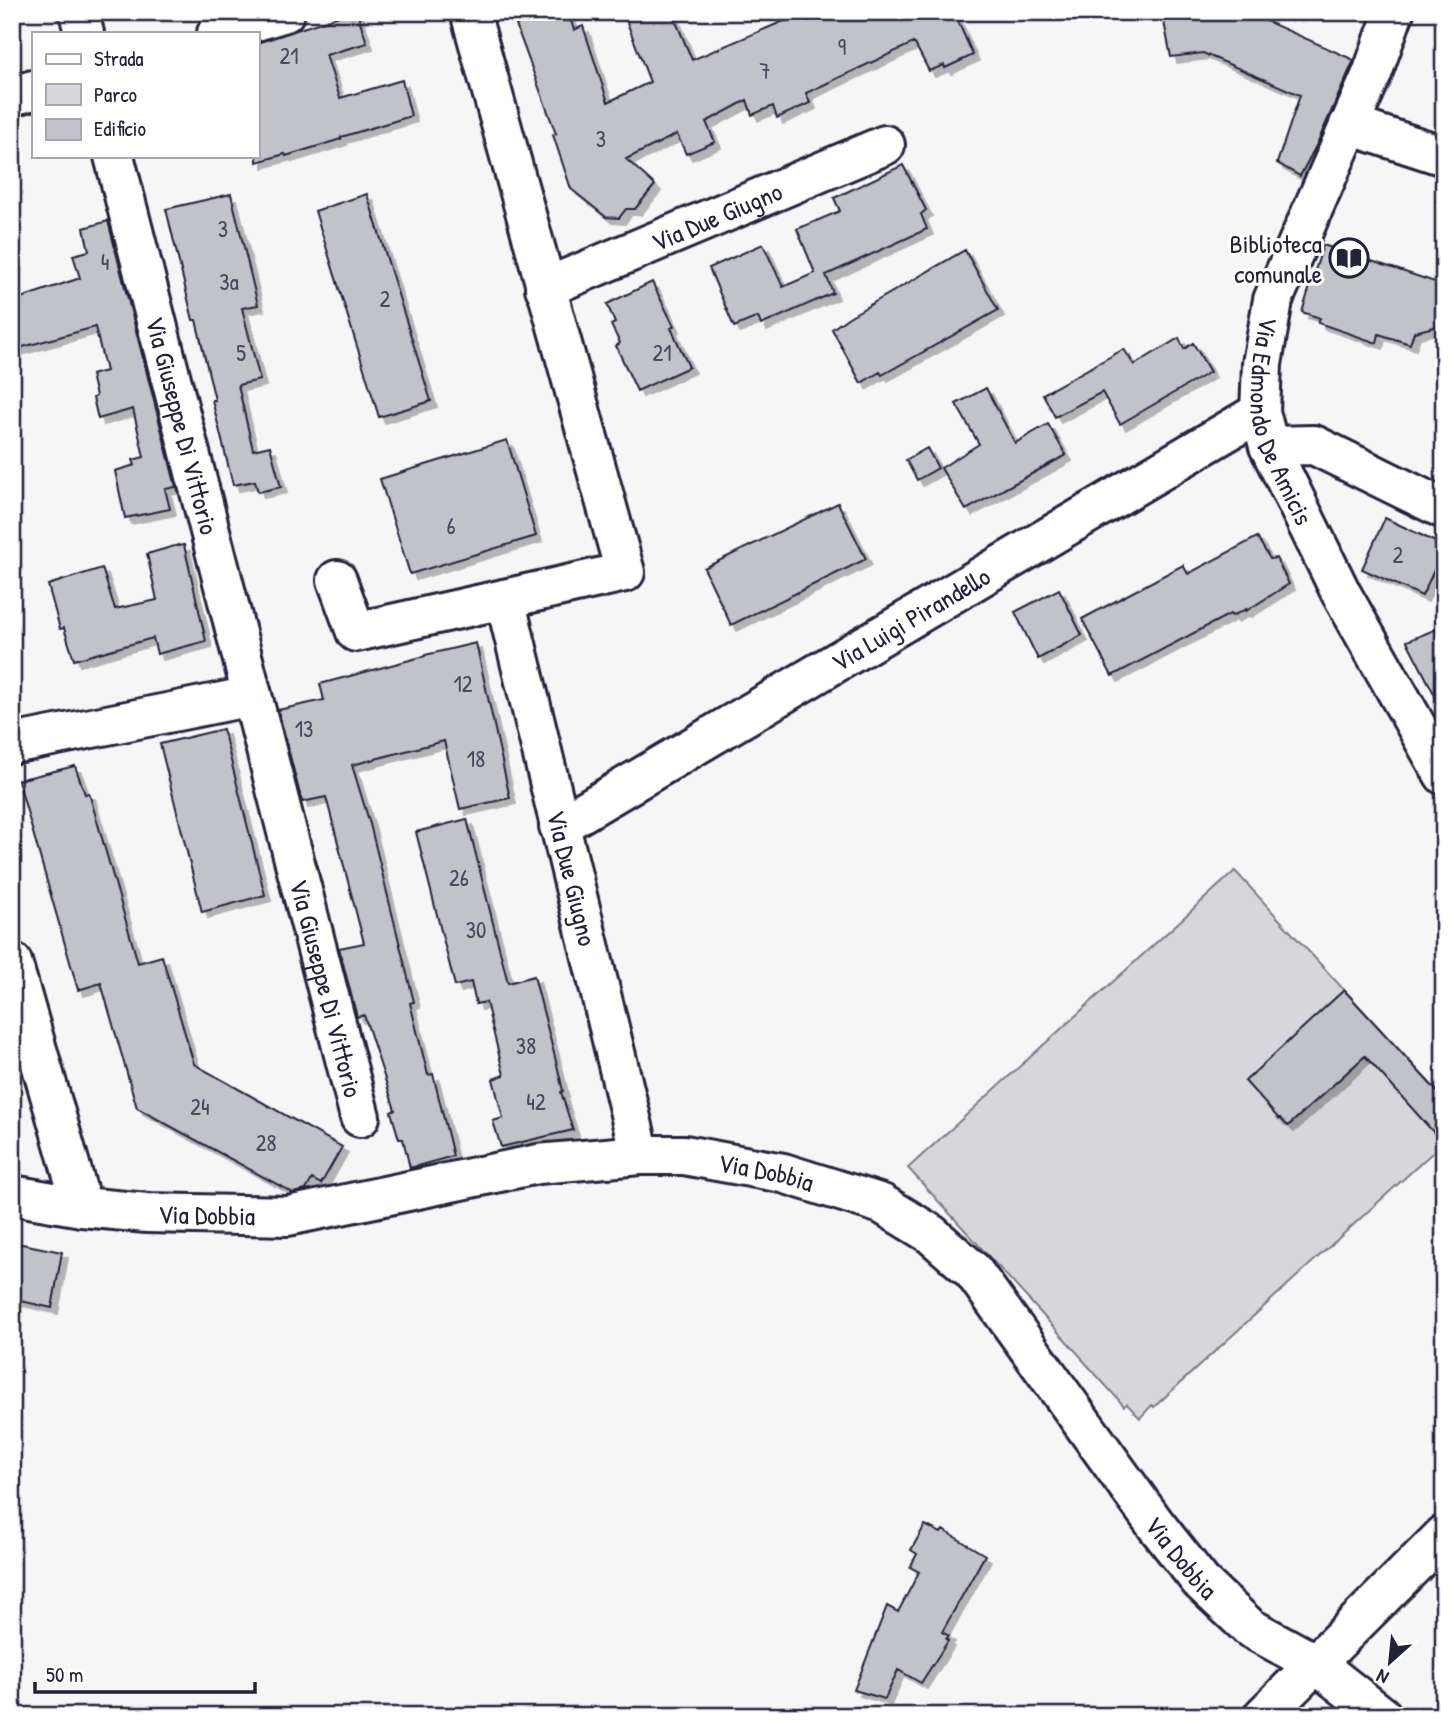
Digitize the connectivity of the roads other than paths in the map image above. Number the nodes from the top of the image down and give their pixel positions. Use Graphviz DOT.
graph roads {
  1 [pos="79,12"];
  2 [pos="285,12"];
  3 [pos="470,12"];
  4 [pos="1394,12"];
  5 [pos="84,32"];
  6 [pos="220,32"];
  7 [pos="32,90"];
  8 [pos="12,96"];
  9 [pos="1349,125"];
  10 [pos="885,145"];
  11 [pos="1444,156"];
  12 [pos="115,158"];
  13 [pos="545,288"];
  14 [pos="1264,429"];
  15 [pos="1444,509"];
  16 [pos="337,580"];
  17 [pos="505,599"];
  18 [pos="252,696"];
  19 [pos="12,744"];
  20 [pos="1444,775"];
  21 [pos="559,826"];
  22 [pos="12,962"];
  23 [pos="360,1117"];
  24 [pos="640,1155"];
  25 [pos="12,1195"];
  26 [pos="82,1207"];
  27 [pos="1444,1535"];
  28 [pos="1316,1664"];
  29 [pos="1264,1716"];
  30 [pos="1382,1716"];
  1 -- 5 [label="street"];
  2 -- 6 [label="street"];
  3 -- 13 [label="street"];
  4 -- 9 [label="street, Via Edmondo De Amicis"];
  7 -- 8 [label="street"];
  9 -- 11 [label="street"];
  9 -- 14 [label="street, Via Edmondo De Amicis"];
  10 -- 13 [label="street, Via Due Giugno"];
  12 -- 18 [label="street, Via Giuseppe Di Vittorio"];
  13 -- 17 [label="street"];
  14 -- 15 [label="street"];
  14 -- 20 [label="street, Via Edmondo De Amicis"];
  14 -- 21 [label="street, Via Luigi Pirandello"];
  16 -- 17 [label="street"];
  17 -- 21 [label="street, Via Due Giugno"];
  18 -- 19 [label="street"];
  18 -- 23 [label="street, Via Giuseppe Di Vittorio"];
  21 -- 24 [label="street, Via Due Giugno"];
  22 -- 26 [label="street"];
  24 -- 26 [label="street, Via Dobbia"];
  24 -- 28 [label="street, Via Dobbia"];
  25 -- 26 [label="street, Via Dobbia"];
  27 -- 28 [label="street"];
  28 -- 29 [label="street"];
  28 -- 30 [label="street, Via Dobbia"];
}
